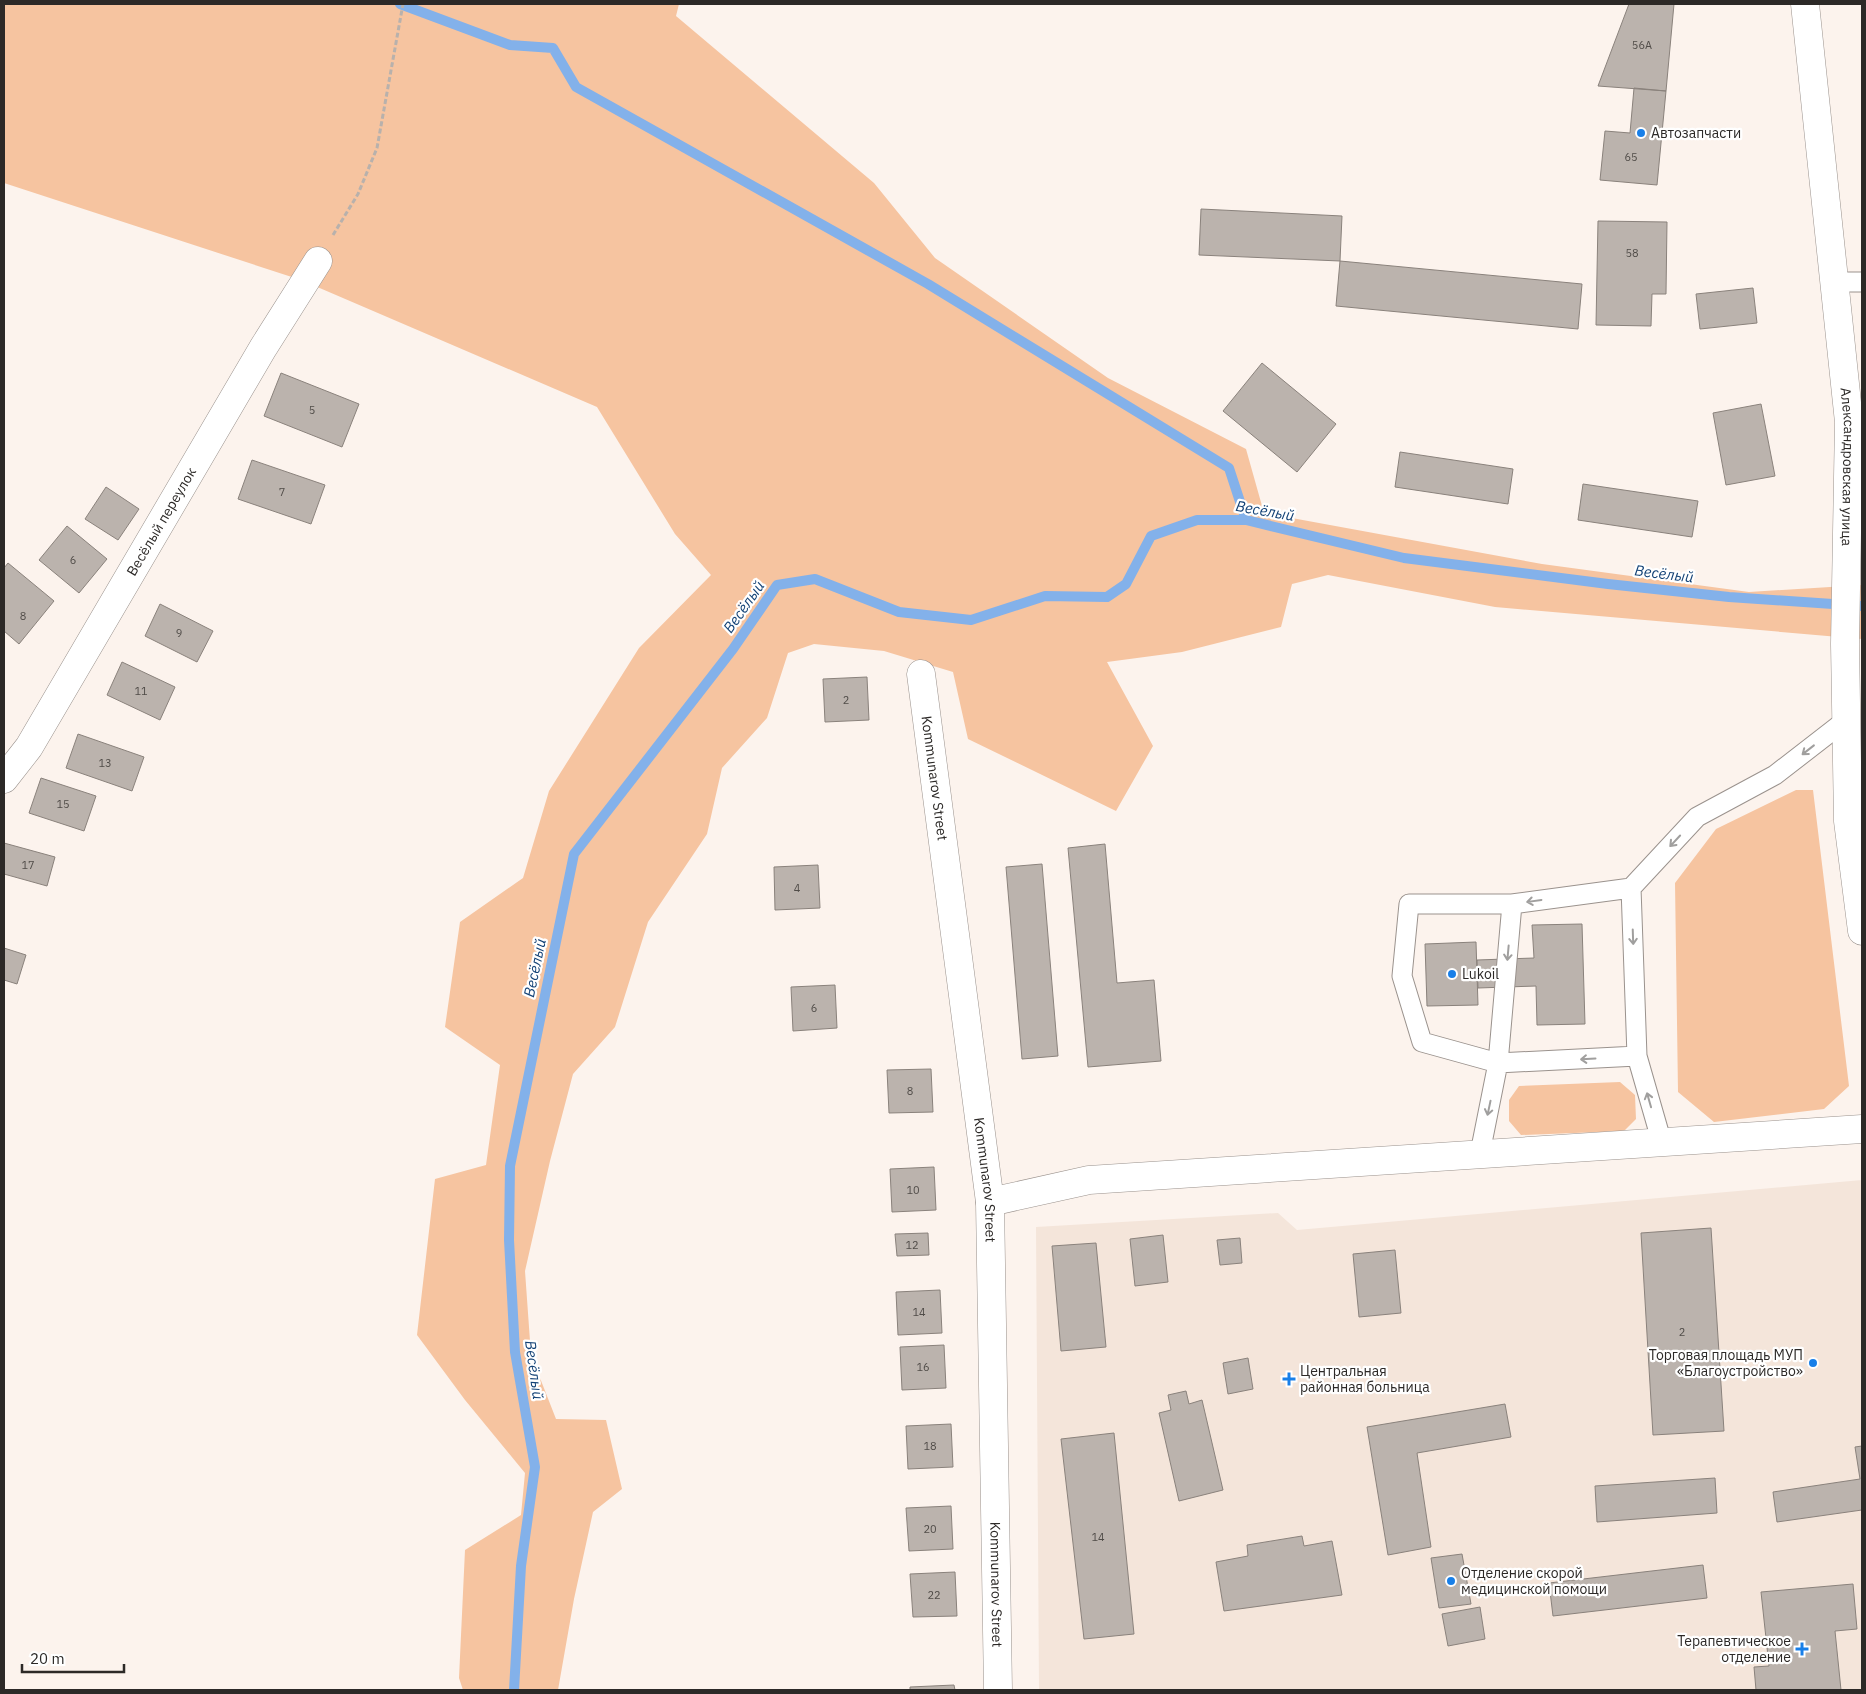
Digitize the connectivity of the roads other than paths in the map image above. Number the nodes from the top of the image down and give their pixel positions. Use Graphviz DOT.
graph roads {
  1 [pos="1805,4"];
  2 [pos="318,260"];
  3 [pos="1834,282"];
  4 [pos="1862,282"];
  5 [pos="921,674"];
  6 [pos="1846,720"];
  7 [pos="4,780"];
  8 [pos="1631,888"];
  9 [pos="1512,904"];
  10 [pos="1862,931"];
  11 [pos="1637,1056"];
  12 [pos="1498,1063"];
  13 [pos="1862,1129"];
  14 [pos="1662,1143"];
  15 [pos="1480,1154"];
  16 [pos="990,1202"];
  17 [pos="998,1690"];
  1 -- 3 [label="street, Александровская улица"];
  2 -- 7 [label="street, Весёлый переулок"];
  3 -- 4 [label="lane"];
  3 -- 6 [label="street, Александровская улица"];
  5 -- 16 [label="street, Kommunarov Street"];
  6 -- 8 [label="lane, one-way"];
  6 -- 10 [label="street, Александровская улица"];
  8 -- 9 [label="lane, one-way"];
  8 -- 11 [label="lane, one-way"];
  9 -- 12 [label="lane, one-way"];
  9 -- 12 [label="lane"];
  11 -- 12 [label="lane, one-way"];
  14 -- 11 [label="lane, one-way"];
  12 -- 15 [label="lane, one-way"];
  13 -- 14 [label="street"];
  14 -- 15 [label="street"];
  15 -- 16 [label="street"];
  16 -- 17 [label="street, Kommunarov Street"];
}
